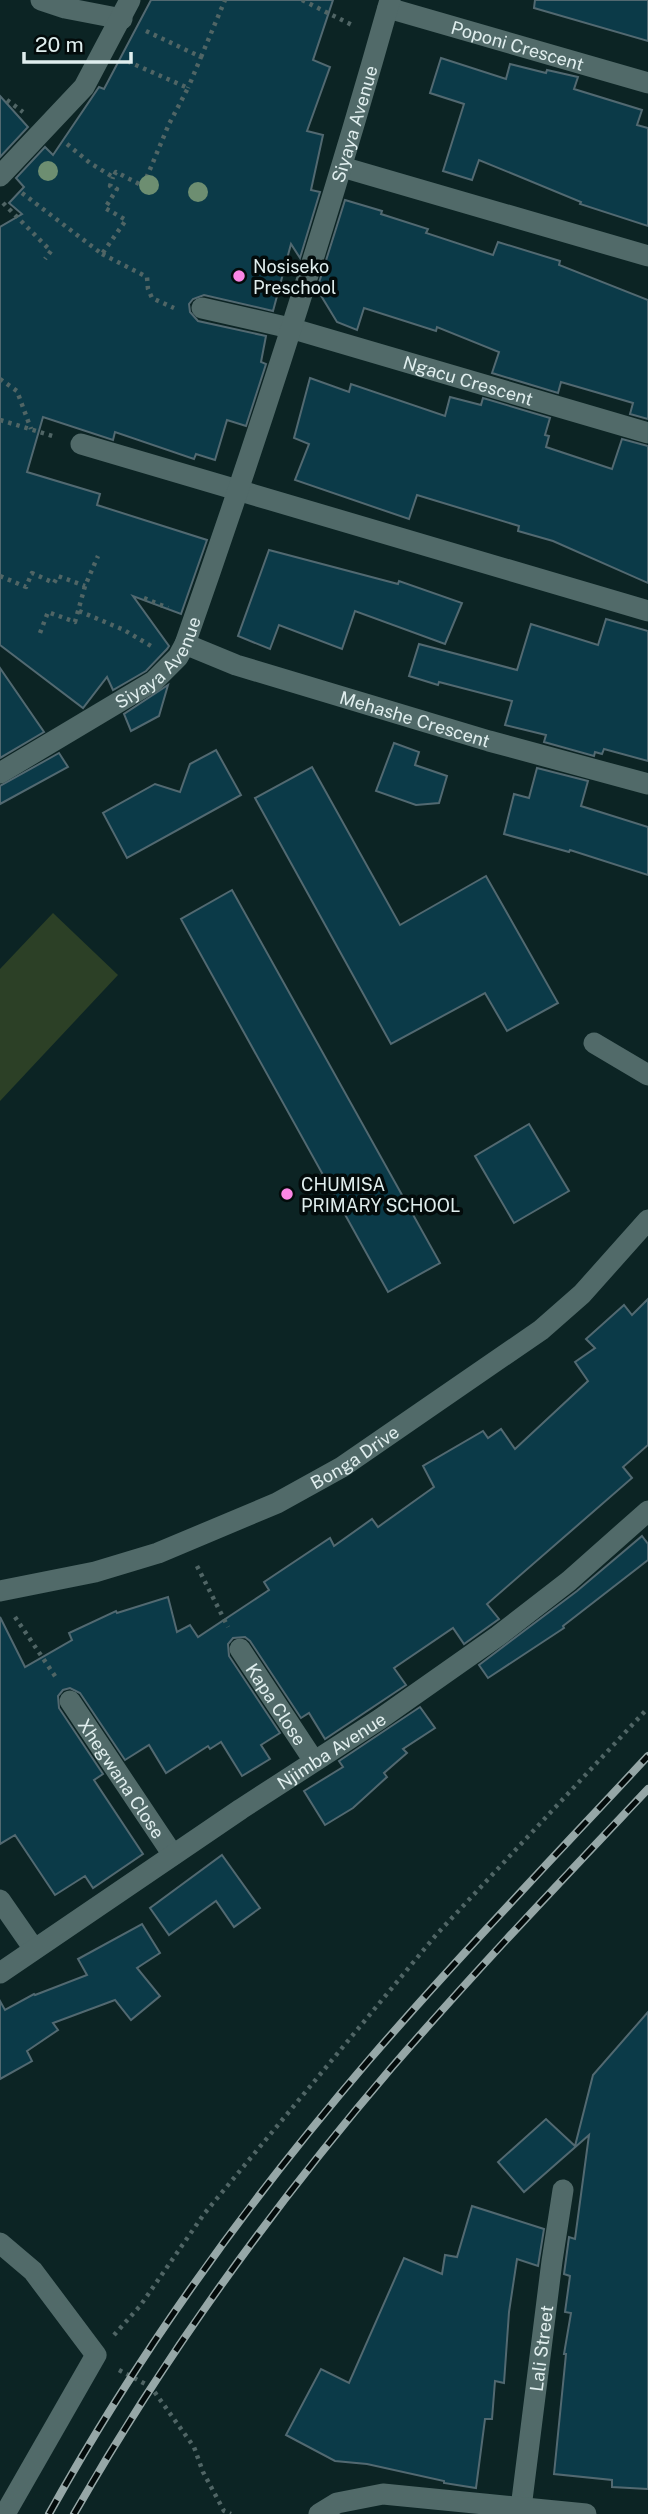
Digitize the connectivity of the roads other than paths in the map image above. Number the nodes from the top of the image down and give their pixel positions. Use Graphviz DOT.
graph roads {
  1 [pos="41,0"];
  2 [pos="389,4"];
  3 [pos="126,9"];
  4 [pos="648,83"];
  5 [pos="342,167"];
  6 [pos="1,175"];
  7 [pos="648,256"];
  8 [pos="192,309"];
  9 [pos="290,328"];
  10 [pos="648,433"];
  11 [pos="81,444"];
  12 [pos="240,490"];
  13 [pos="648,611"];
  14 [pos="185,644"];
  15 [pos="0,773"];
  16 [pos="648,784"];
  17 [pos="594,1043"];
  18 [pos="648,1075"];
  19 [pos="648,1220"];
  20 [pos="648,1511"];
  21 [pos="0,1591"];
  22 [pos="240,1649"];
  23 [pos="71,1701"];
  24 [pos="314,1761"];
  25 [pos="173,1855"];
  26 [pos="0,1899"];
  27 [pos="34,1949"];
  28 [pos="0,1973"];
  29 [pos="563,2190"];
  30 [pos="0,2243"];
  31 [pos="522,2508"];
  32 [pos="5,2514"];
  33 [pos="319,2514"];
  34 [pos="586,2514"];
  1 -- 3 [label="street"];
  2 -- 4 [label="street, Poponi Crescent"];
  2 -- 5 [label="street, Siyaya Avenue"];
  3 -- 6 [label="street"];
  5 -- 7 [label="street"];
  5 -- 9 [label="street, Siyaya Avenue"];
  8 -- 9 [label="street"];
  9 -- 10 [label="street, Ngacu Crescent"];
  9 -- 12 [label="street, Siyaya Avenue"];
  11 -- 12 [label="street"];
  12 -- 13 [label="street"];
  12 -- 14 [label="street, Siyaya Avenue"];
  14 -- 15 [label="street, Siyaya Avenue"];
  14 -- 16 [label="street, Mehashe Crescent"];
  17 -- 18 [label="street"];
  19 -- 21 [label="street, Bonga Drive"];
  20 -- 24 [label="street, Njimba Avenue"];
  22 -- 24 [label="street, Kapa Close"];
  23 -- 25 [label="street, Xhegwana Close"];
  24 -- 25 [label="street, Njimba Avenue"];
  25 -- 27 [label="street, Njimba Avenue"];
  26 -- 27 [label="street"];
  27 -- 28 [label="street, Njimba Avenue"];
  29 -- 31 [label="street, Lali Street"];
  30 -- 32 [label="street"];
  31 -- 33 [label="street"];
  31 -- 34 [label="street"];
}
